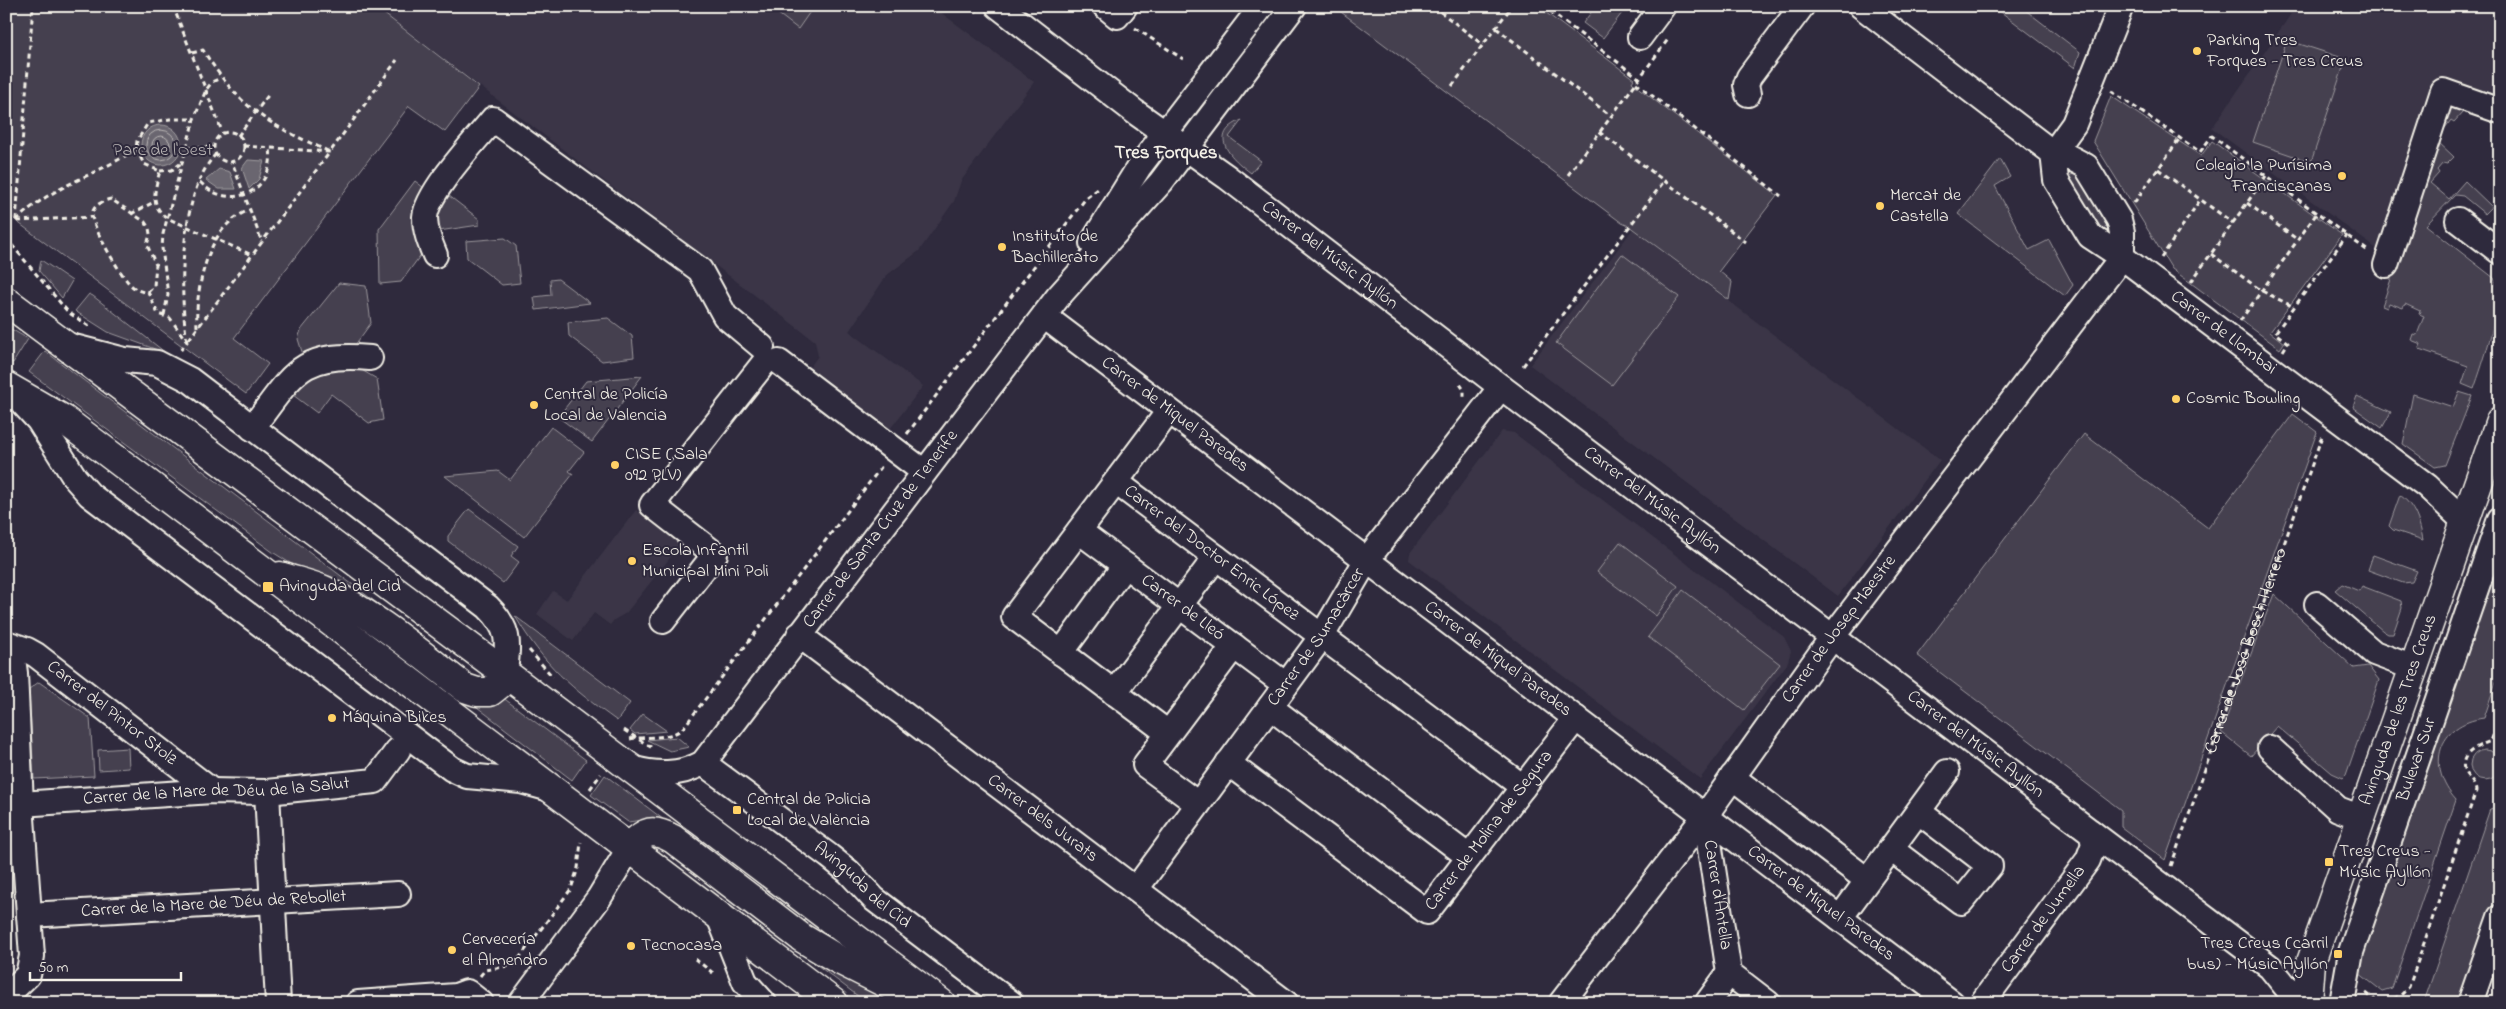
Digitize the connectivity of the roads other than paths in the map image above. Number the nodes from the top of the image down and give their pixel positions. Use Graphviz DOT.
graph roads {
  1 [pos="998,6"];
  2 [pos="1262,6"];
  3 [pos="1294,6"];
  4 [pos="1663,6"];
  5 [pos="1802,6"];
  6 [pos="1861,6"];
  7 [pos="2121,6"];
  8 [pos="1640,37"];
  9 [pos="1748,94"];
  10 [pos="2500,111"];
  11 [pos="1164,132"];
  12 [pos="1187,147"];
  13 [pos="2053,153"];
  14 [pos="2458,220"];
  15 [pos="2500,252"];
  16 [pos="435,255"];
  17 [pos="2122,257"];
  18 [pos="2386,264"];
  19 [pos="6,301"];
  20 [pos="1051,306"];
  21 [pos="67,345"];
  22 [pos="768,357"];
  23 [pos="370,358"];
  24 [pos="6,386"];
  25 [pos="1500,387"];
  26 [pos="1169,411"];
  27 [pos="2500,421"];
  28 [pos="252,428"];
  29 [pos="924,472"];
  30 [pos="1116,482"];
  31 [pos="2500,519"];
  32 [pos="2465,522"];
  33 [pos="1079,531"];
  34 [pos="1216,557"];
  35 [pos="1366,561"];
  36 [pos="250,562"];
  37 [pos="1125,565"];
  38 [pos="2317,604"];
  39 [pos="1180,606"];
  40 [pos="663,621"];
  41 [pos="799,635"];
  42 [pos="1322,636"];
  43 [pos="1833,636"];
  44 [pos="6,643"];
  45 [pos="1234,646"];
  46 [pos="1061,653"];
  47 [pos="2414,668"];
  48 [pos="505,673"];
  49 [pos="1286,685"];
  50 [pos="1114,693"];
  51 [pos="1270,707"];
  52 [pos="1576,718"];
  53 [pos="1168,734"];
  54 [pos="2270,748"];
  55 [pos="398,750"];
  56 [pos="703,763"];
  57 [pos="1228,763"];
  58 [pos="628,767"];
  59 [pos="1948,772"];
  60 [pos="1732,777"];
  61 [pos="1523,787"];
  62 [pos="552,789"];
  63 [pos="212,791"];
  64 [pos="267,792"];
  65 [pos="21,804"];
  66 [pos="1198,804"];
  67 [pos="1919,812"];
  68 [pos="1705,816"];
  69 [pos="2362,818"];
  70 [pos="2091,832"];
  71 [pos="630,847"];
  72 [pos="1891,849"];
  73 [pos="1469,857"];
  74 [pos="1867,880"];
  75 [pos="1136,889"];
  76 [pos="398,894"];
  77 [pos="272,900"];
  78 [pos="718,914"];
  79 [pos="29,915"];
  80 [pos="2500,917"];
  81 [pos="1840,918"];
  82 [pos="1729,974"];
  83 [pos="13,991"];
  84 [pos="474,997"];
  85 [pos="278,1003"];
  86 [pos="358,1003"];
  87 [pos="521,1003"];
  88 [pos="764,1003"];
  89 [pos="834,1003"];
  90 [pos="926,1003"];
  91 [pos="941,1003"];
  92 [pos="1012,1003"];
  93 [pos="1286,1003"];
  94 [pos="1561,1003"];
  95 [pos="1707,1003"];
  96 [pos="1768,1003"];
  97 [pos="1952,1003"];
  98 [pos="1982,1003"];
  99 [pos="2299,1003"];
  100 [pos="2308,1003"];
  101 [pos="2342,1003"];
  102 [pos="2470,1003"];
  1 -- 11 [label="street, Carrer del Músic Ayllón"];
  2 -- 11 [label="street, Carrer de Santa Cruz de Tenerife"];
  3 -- 12 [label="street, Carrer de Santa Cruz de Tenerife"];
  4 -- 8 [label="street"];
  5 -- 9 [label="street"];
  6 -- 13 [label="street"];
  7 -- 13 [label="street"];
  10 -- 18 [label="street"];
  11 -- 12 [label="street, Carrer del Músic Ayllón"];
  11 -- 20 [label="street, Carrer de Santa Cruz de Tenerife"];
  12 -- 20 [label="street, Carrer de Santa Cruz de Tenerife"];
  12 -- 25 [label="street, Carrer del Músic Ayllón"];
  13 -- 17 [label="street, Carrer de Llombai"];
  13 -- 17 [label="street"];
  14 -- 15 [label="street"];
  16 -- 22 [label="street"];
  17 -- 32 [label="street, Carrer de Llombai"];
  17 -- 43 [label="street, Carrer de Josep Maestre"];
  19 -- 21 [label="main road"];
  20 -- 26 [label="street, Carrer de Miquel Paredes"];
  20 -- 29 [label="street, Carrer de Santa Cruz de Tenerife"];
  21 -- 28 [label="street"];
  21 -- 48 [label="main road"];
  22 -- 29 [label="street"];
  22 -- 40 [label="street"];
  23 -- 28 [label="street"];
  24 -- 36 [label="main road"];
  24 -- 62 [label="street"];
  25 -- 35 [label="street, Carrer de Sumacàrcer"];
  25 -- 43 [label="street, Carrer del Músic Ayllón"];
  26 -- 30 [label="street"];
  26 -- 35 [label="street, Carrer de Miquel Paredes"];
  27 -- 32 [label="main road, Avinguda de les Tres Creus"];
  28 -- 48 [label="street"];
  29 -- 41 [label="street, Carrer de Santa Cruz de Tenerife"];
  30 -- 33 [label="street"];
  30 -- 34 [label="street, Carrer del Doctor Enric López"];
  31 -- 101 [label="street, Bulevar Sur"];
  32 -- 47 [label="main road, Avinguda de les Tres Creus"];
  33 -- 37 [label="street, Carrer de Lleó"];
  33 -- 46 [label="street"];
  34 -- 39 [label="street"];
  34 -- 42 [label="street, Carrer del Doctor Enric López"];
  35 -- 42 [label="street, Carrer de Sumacàrcer"];
  35 -- 52 [label="street, Carrer de Miquel Paredes"];
  36 -- 48 [label="main road"];
  36 -- 62 [label="main road"];
  37 -- 39 [label="street, Carrer de Lleó"];
  37 -- 46 [label="street"];
  38 -- 47 [label="street"];
  39 -- 45 [label="street, Carrer de Lleó"];
  39 -- 50 [label="street"];
  41 -- 56 [label="street, Carrer de Santa Cruz de Tenerife"];
  41 -- 75 [label="street, Carrer dels Jurats"];
  42 -- 49 [label="street, Carrer de Sumacàrcer"];
  42 -- 61 [label="street, Carrer del Doctor Enric López"];
  43 -- 60 [label="street, Carrer de Josep Maestre"];
  43 -- 70 [label="street, Carrer del Músic Ayllón"];
  44 -- 63 [label="street, Carrer del Pintor Stolz"];
  44 -- 65 [label="street"];
  45 -- 49 [label="street, Carrer de Lleó"];
  45 -- 53 [label="street"];
  46 -- 50 [label="street"];
  47 -- 69 [label="main road, Avinguda de les Tres Creus"];
  48 -- 58 [label="main road"];
  49 -- 51 [label="street, Carrer de Sumacàrcer"];
  50 -- 53 [label="street"];
  51 -- 57 [label="street, Carrer de Sumacàrcer"];
  51 -- 73 [label="street"];
  52 -- 61 [label="street, Carrer de Molina de Segura"];
  52 -- 68 [label="street, Carrer de Miquel Paredes"];
  53 -- 66 [label="street"];
  54 -- 69 [label="street"];
  55 -- 64 [label="street, Carrer de la Mare de Déu de la Salut"];
  56 -- 58 [label="street"];
  56 -- 92 [label="street, Avinguda del Cid"];
  57 -- 66 [label="street, Carrer de Sumacàrcer"];
  57 -- 73 [label="street, Carrer de Molina de Segura"];
  58 -- 91 [label="main road"];
  59 -- 67 [label="street"];
  60 -- 68 [label="street, Carrer de Josep Maestre"];
  60 -- 74 [label="street"];
  61 -- 73 [label="street, Carrer de Molina de Segura"];
  62 -- 71 [label="main road"];
  63 -- 64 [label="street, Carrer de la Mare de Déu de la Salut"];
  63 -- 65 [label="street, Carrer de la Mare de Déu de la Salut"];
  64 -- 77 [label="street"];
  65 -- 79 [label="street"];
  66 -- 75 [label="street, Carrer de Sumacàrcer"];
  67 -- 72 [label="street"];
  67 -- 72 [label="street"];
  68 -- 81 [label="street, Carrer de Miquel Paredes"];
  68 -- 82 [label="street, Carrer d'Antella"];
  68 -- 94 [label="street, Carrer de Josep Maestre"];
  69 -- 100 [label="main road, Avinguda de les Tres Creus"];
  70 -- 98 [label="street, Carrer de Jumella"];
  70 -- 99 [label="street, Carrer del Músic Ayllón"];
  71 -- 78 [label="main road"];
  71 -- 87 [label="street"];
  71 -- 90 [label="main road"];
  72 -- 74 [label="street"];
  74 -- 81 [label="street"];
  75 -- 93 [label="street, Carrer dels Jurats"];
  76 -- 77 [label="street, Carrer de la Mare de Déu de Rebollet"];
  77 -- 79 [label="street, Carrer de la Mare de Déu de Rebollet"];
  77 -- 85 [label="street"];
  78 -- 88 [label="street"];
  78 -- 89 [label="main road"];
  79 -- 83 [label="street"];
  80 -- 102 [label="street"];
  81 -- 97 [label="street, Carrer de Miquel Paredes"];
  82 -- 95 [label="street, Carrer d'Antella"];
  82 -- 96 [label="street, Carrer d'Antella"];
  84 -- 86 [label="street"];
}
